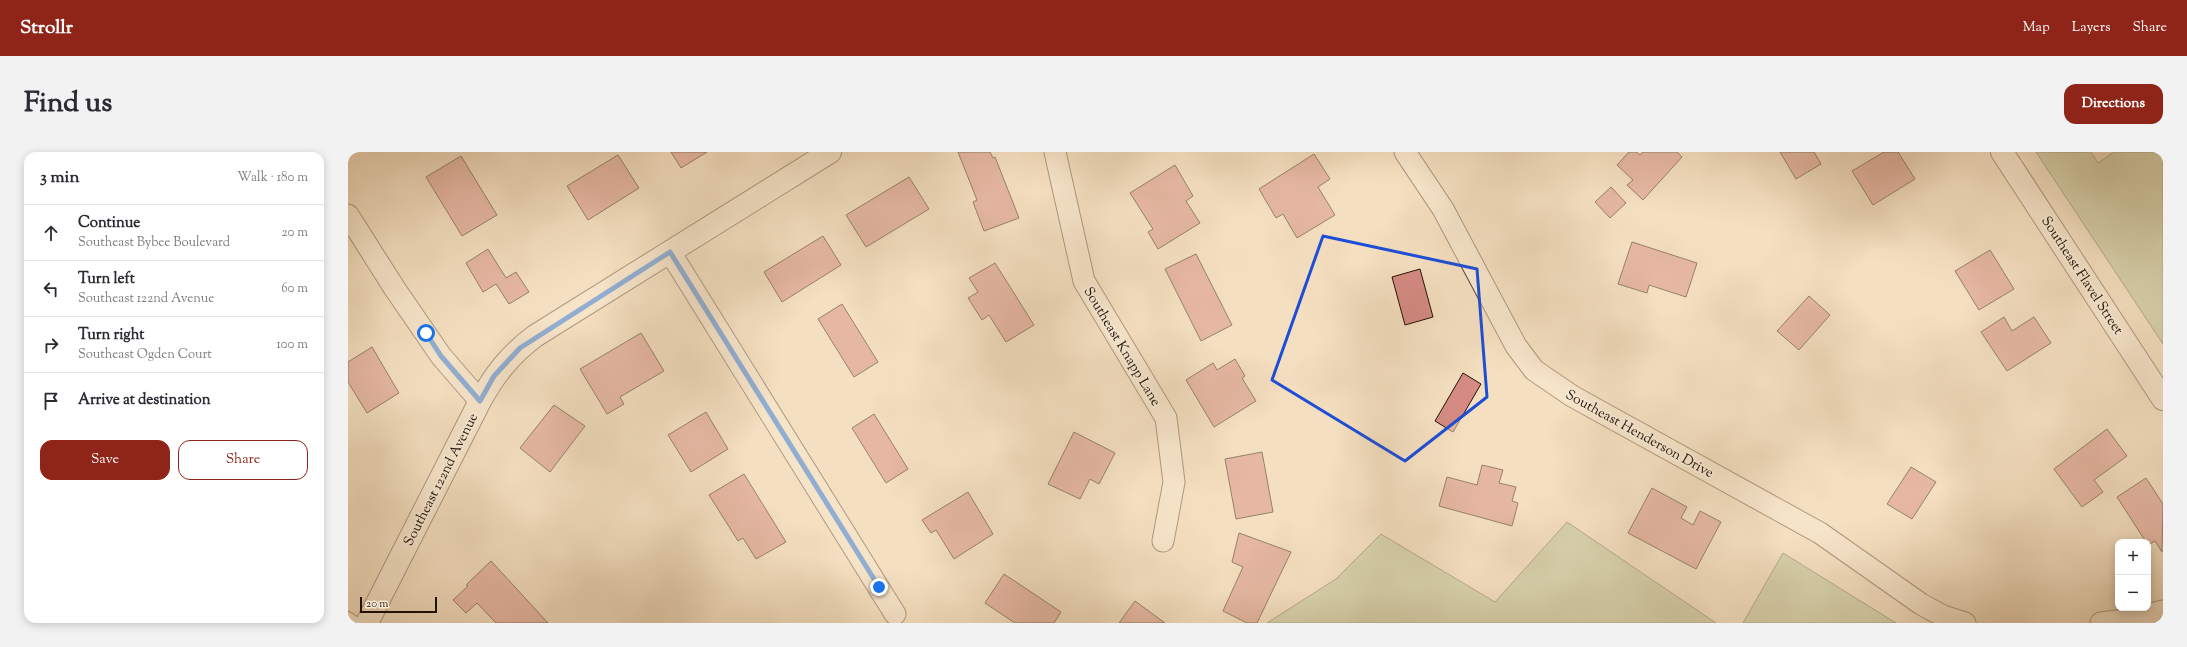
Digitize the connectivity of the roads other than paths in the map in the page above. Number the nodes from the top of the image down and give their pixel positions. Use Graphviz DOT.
graph roads {
  1 [pos="830,152"];
  2 [pos="1055,152"];
  3 [pos="1405,152"];
  4 [pos="2002,152"];
  5 [pos="348,216"];
  6 [pos="670,252"];
  7 [pos="2163,399"];
  8 [pos="480,401"];
  9 [pos="1163,541"];
  10 [pos="2163,611"];
  11 [pos="895,614"];
  12 [pos="348,617"];
  13 [pos="357,623"];
  14 [pos="367,623"];
  15 [pos="1965,623"];
  16 [pos="2101,623"];
  1 -- 6 [label="street, Southeast 122nd Avenue"];
  2 -- 9 [label="street, Southeast Knapp Lane"];
  3 -- 15 [label="street, Southeast Henderson Drive"];
  4 -- 7 [label="street, Southeast Flavel Street"];
  5 -- 8 [label="street"];
  6 -- 8 [label="street, Southeast 122nd Avenue"];
  6 -- 11 [label="street"];
  8 -- 14 [label="street, Southeast 122nd Avenue"];
  10 -- 16 [label="street"];
  12 -- 13 [label="lane"];
}
